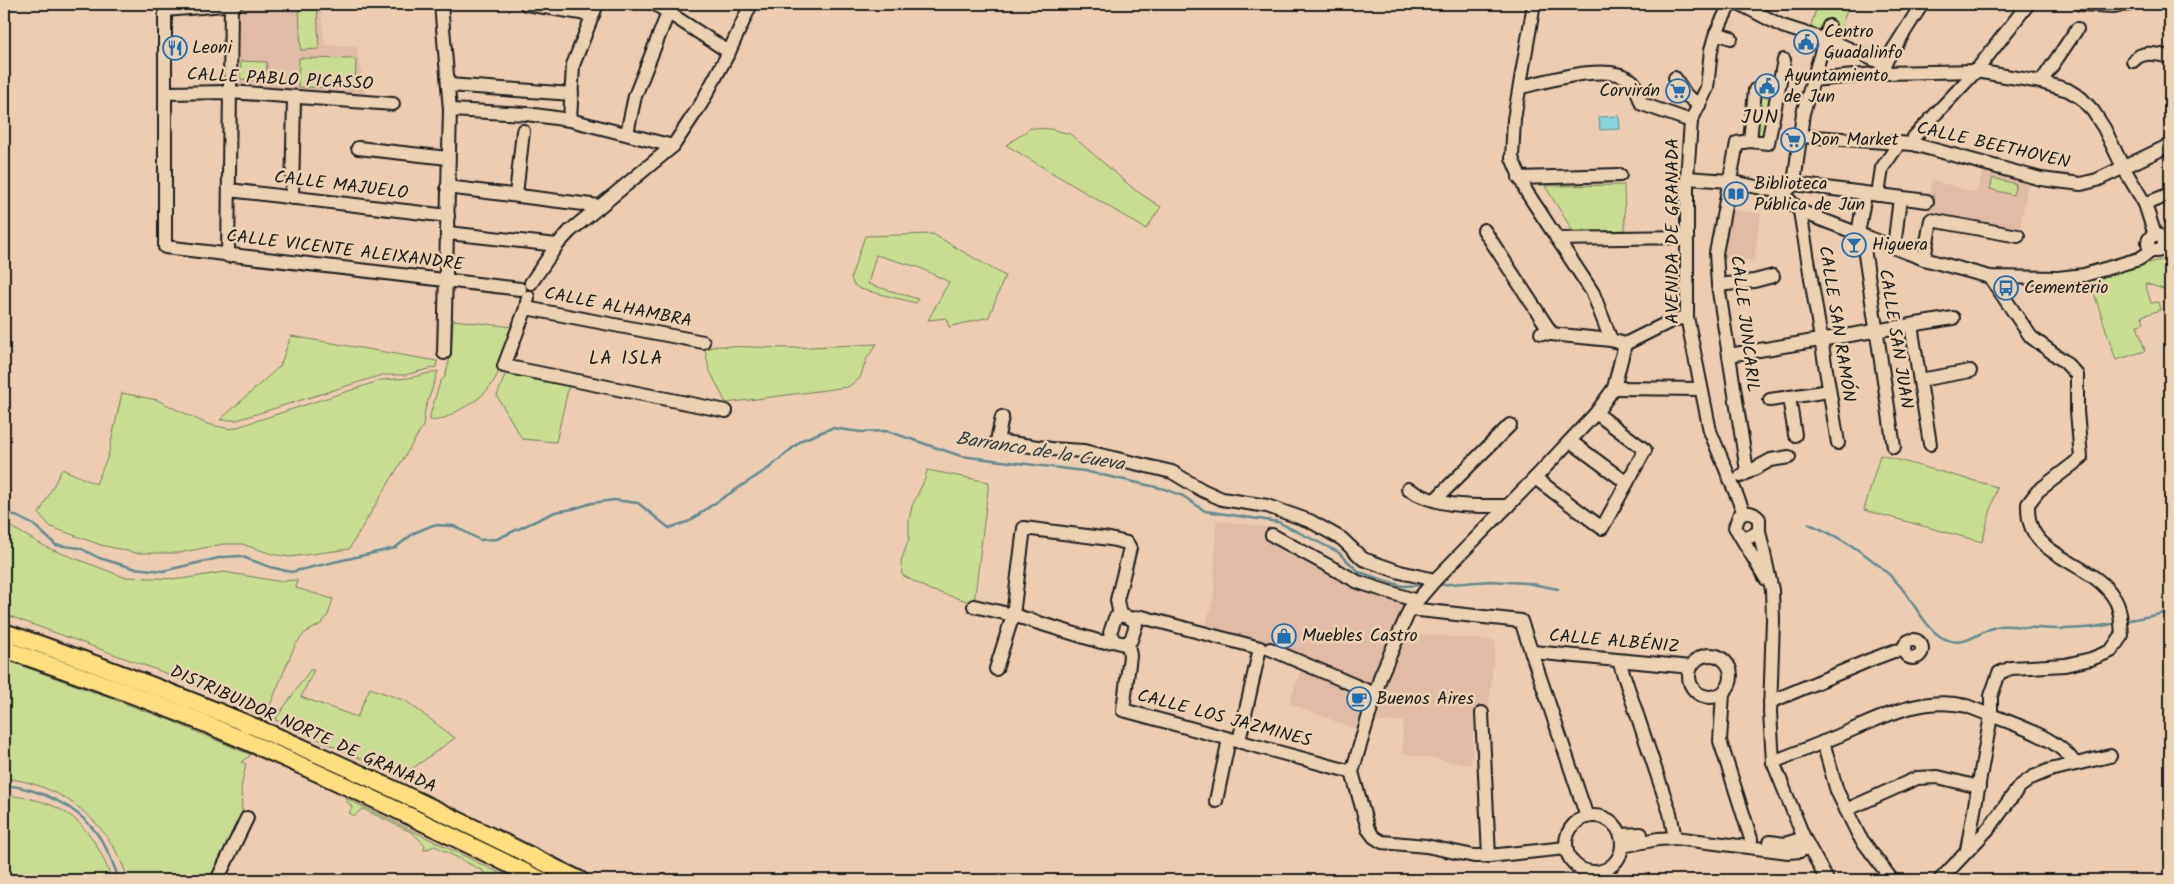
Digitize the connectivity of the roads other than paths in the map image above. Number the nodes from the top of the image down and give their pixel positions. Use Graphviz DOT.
graph roads {
  1 [pos="231,4"];
  2 [pos="236,4"];
  3 [pos="442,4"];
  4 [pos="526,4"];
  5 [pos="655,4"];
  6 [pos="751,4"];
  7 [pos="1534,4"];
  8 [pos="1731,4"];
  9 [pos="1739,4"];
  10 [pos="1922,4"];
  11 [pos="2028,4"];
  12 [pos="2081,4"];
  13 [pos="2130,4"];
  14 [pos="165,7"];
  15 [pos="671,8"];
  16 [pos="595,9"];
  17 [pos="1829,26"];
  18 [pos="2077,29"];
  19 [pos="1716,34"];
  20 [pos="1731,38"];
  21 [pos="1825,40"];
  22 [pos="729,52"];
  23 [pos="2170,57"];
  24 [pos="1784,60"];
  25 [pos="2132,62"];
  26 [pos="1885,68"];
  27 [pos="1976,71"];
  28 [pos="1675,78"];
  29 [pos="1813,80"];
  30 [pos="2041,82"];
  31 [pos="449,85"];
  32 [pos="1521,86"];
  33 [pos="1755,90"];
  34 [pos="166,92"];
  35 [pos="230,92"];
  36 [pos="572,94"];
  37 [pos="294,98"];
  38 [pos="393,104"];
  39 [pos="1699,105"];
  40 [pos="450,110"];
  41 [pos="570,120"];
  42 [pos="1691,121"];
  43 [pos="523,131"];
  44 [pos="627,133"];
  45 [pos="1800,136"];
  46 [pos="1750,141"];
  47 [pos="1896,143"];
  48 [pos="1913,144"];
  49 [pos="2170,145"];
  50 [pos="673,146"];
  51 [pos="358,148"];
  52 [pos="448,158"];
  53 [pos="2123,167"];
  54 [pos="1620,175"];
  55 [pos="1519,178"];
  56 [pos="1687,178"];
  57 [pos="1729,182"];
  58 [pos="1794,184"];
  59 [pos="447,187"];
  60 [pos="230,190"];
  61 [pos="1783,194"];
  62 [pos="1865,194"];
  63 [pos="2170,194"];
  64 [pos="516,195"];
  65 [pos="1878,195"];
  66 [pos="292,198"];
  67 [pos="1900,198"];
  68 [pos="1927,201"];
  69 [pos="2145,204"];
  70 [pos="599,206"];
  71 [pos="1800,211"];
  72 [pos="448,216"];
  73 [pos="1484,230"];
  74 [pos="448,233"];
  75 [pos="1860,235"];
  76 [pos="2018,236"];
  77 [pos="1686,237"];
  78 [pos="1557,239"];
  79 [pos="557,245"];
  80 [pos="1894,247"];
  81 [pos="2162,249"];
  82 [pos="228,256"];
  83 [pos="1924,259"];
  84 [pos="1773,276"];
  85 [pos="1990,277"];
  86 [pos="447,281"];
  87 [pos="1718,285"];
  88 [pos="526,294"];
  89 [pos="1687,317"];
  90 [pos="1953,318"];
  91 [pos="1911,324"];
  92 [pos="1876,330"];
  93 [pos="1611,340"];
  94 [pos="1821,340"];
  95 [pos="703,342"];
  96 [pos="1626,344"];
  97 [pos="444,353"];
  98 [pos="1730,355"];
  99 [pos="1970,371"];
  100 [pos="1920,380"];
  101 [pos="1614,388"];
  102 [pos="1701,389"];
  103 [pos="1829,391"];
  104 [pos="1789,397"];
  105 [pos="1770,400"];
  106 [pos="726,411"];
  107 [pos="1596,413"];
  108 [pos="1002,417"];
  109 [pos="1510,426"];
  110 [pos="1795,436"];
  111 [pos="1570,440"];
  112 [pos="1838,443"];
  113 [pos="1930,444"];
  114 [pos="1894,447"];
  115 [pos="1789,457"];
  116 [pos="1747,471"];
  117 [pos="1535,478"];
  118 [pos="1732,482"];
  119 [pos="1627,483"];
  120 [pos="1408,489"];
  121 [pos="1435,500"];
  122 [pos="1508,506"];
  123 [pos="1744,513"];
  124 [pos="1759,531"];
  125 [pos="1272,535"];
  126 [pos="1741,536"];
  127 [pos="1435,580"];
  128 [pos="1772,590"];
  129 [pos="1413,605"];
  130 [pos="974,606"];
  131 [pos="1013,615"];
  132 [pos="1126,617"];
  133 [pos="4,632"];
  134 [pos="1114,641"];
  135 [pos="1128,643"];
  136 [pos="4,649"];
  137 [pos="1270,650"];
  138 [pos="1904,650"];
  139 [pos="1533,652"];
  140 [pos="1619,661"];
  141 [pos="1691,666"];
  142 [pos="996,669"];
  143 [pos="1375,694"];
  144 [pos="1723,694"];
  145 [pos="1770,702"];
  146 [pos="1482,713"];
  147 [pos="1991,716"];
  148 [pos="1234,740"];
  149 [pos="1823,742"];
  150 [pos="2110,756"];
  151 [pos="1773,762"];
  152 [pos="2075,764"];
  153 [pos="1352,772"];
  154 [pos="1979,787"];
  155 [pos="1216,801"];
  156 [pos="1846,810"];
  157 [pos="1587,817"];
  158 [pos="247,818"];
  159 [pos="1674,834"];
  160 [pos="1622,841"];
  161 [pos="1806,842"];
  162 [pos="1750,843"];
  163 [pos="1566,848"];
  164 [pos="1968,850"];
  165 [pos="1489,856"];
  166 [pos="1608,875"];
  167 [pos="217,880"];
  168 [pos="541,880"];
  169 [pos="580,880"];
  170 [pos="1827,880"];
  171 [pos="1892,880"];
  172 [pos="1940,880"];
  1 -- 2 [label="street"];
  1 -- 14 [label="street"];
  1 -- 35 [label="street"];
  3 -- 31 [label="street"];
  4 -- 16 [label="street"];
  5 -- 15 [label="street"];
  6 -- 22 [label="street"];
  7 -- 32 [label="street"];
  8 -- 9 [label="street"];
  8 -- 19 [label="street"];
  9 -- 21 [label="street"];
  10 -- 26 [label="street"];
  11 -- 27 [label="street"];
  12 -- 13 [label="street"];
  14 -- 34 [label="street"];
  15 -- 22 [label="street"];
  15 -- 44 [label="street"];
  16 -- 36 [label="street"];
  17 -- 21 [label="street"];
  18 -- 30 [label="street"];
  19 -- 20 [label="street"];
  19 -- 39 [label="street"];
  21 -- 26 [label="street"];
  21 -- 29 [label="street"];
  22 -- 50 [label="street"];
  23 -- 25 [label="street"];
  24 -- 46 [label="street"];
  26 -- 27 [label="street"];
  26 -- 29 [label="street"];
  27 -- 30 [label="street"];
  27 -- 48 [label="street"];
  28 -- 39 [label="street"];
  29 -- 45 [label="street"];
  30 -- 53 [label="street"];
  31 -- 36 [label="street"];
  31 -- 40 [label="street"];
  32 -- 42 [label="street"];
  32 -- 55 [label="street"];
  33 -- 46 [label="street"];
  34 -- 35 [label="street, CALLE PABLO PICASSO"];
  34 -- 82 [label="street, CALLE VICENTE ALEIXANDRE"];
  35 -- 37 [label="street, CALLE PABLO PICASSO"];
  35 -- 60 [label="street"];
  36 -- 41 [label="street"];
  37 -- 38 [label="street, CALLE PABLO PICASSO"];
  37 -- 66 [label="street"];
  39 -- 42 [label="street"];
  40 -- 41 [label="street"];
  40 -- 52 [label="street"];
  41 -- 44 [label="street"];
  42 -- 56 [label="street, AVENIDA DE GRANADA"];
  43 -- 64 [label="street"];
  44 -- 50 [label="street"];
  45 -- 47 [label="street, CALLE BEETHOVEN"];
  45 -- 58 [label="street"];
  46 -- 57 [label="street, CALLE JUNCARIL"];
  47 -- 48 [label="street, CALLE BEETHOVEN"];
  47 -- 65 [label="street"];
  48 -- 53 [label="street, CALLE BEETHOVEN"];
  49 -- 53 [label="street, CALLE BEETHOVEN"];
  50 -- 70 [label="street"];
  51 -- 52 [label="street"];
  52 -- 59 [label="street"];
  53 -- 69 [label="street"];
  54 -- 55 [label="street"];
  55 -- 78 [label="street"];
  56 -- 57 [label="street"];
  56 -- 77 [label="street, AVENIDA DE GRANADA"];
  57 -- 61 [label="street"];
  57 -- 87 [label="street, CALLE JUNCARIL"];
  58 -- 61 [label="street"];
  58 -- 62 [label="street"];
  59 -- 64 [label="street"];
  59 -- 72 [label="street"];
  60 -- 66 [label="street, CALLE MAJUELO"];
  60 -- 82 [label="street"];
  61 -- 71 [label="street"];
  62 -- 65 [label="street"];
  62 -- 75 [label="street, CALLE SAN JUAN"];
  63 -- 69 [label="street"];
  64 -- 70 [label="street"];
  65 -- 67 [label="street"];
  66 -- 72 [label="street, CALLE MAJUELO"];
  67 -- 68 [label="street"];
  67 -- 80 [label="street"];
  69 -- 81 [label="street"];
  70 -- 79 [label="street"];
  71 -- 75 [label="street"];
  71 -- 94 [label="street, CALLE SAN RAMÓN"];
  72 -- 74 [label="street"];
  73 -- 93 [label="street"];
  74 -- 79 [label="street"];
  74 -- 86 [label="street"];
  75 -- 80 [label="street"];
  75 -- 92 [label="street, CALLE SAN JUAN"];
  76 -- 83 [label="street"];
  77 -- 78 [label="street"];
  77 -- 89 [label="street, AVENIDA DE GRANADA"];
  78 -- 93 [label="street"];
  79 -- 88 [label="street"];
  80 -- 83 [label="street"];
  81 -- 85 [label="street"];
  82 -- 86 [label="street, CALLE VICENTE ALEIXANDRE"];
  83 -- 85 [label="street"];
  84 -- 87 [label="street"];
  85 -- 147 [label="street"];
  86 -- 88 [label="street, CALLE VICENTE ALEIXANDRE"];
  86 -- 97 [label="street"];
  87 -- 98 [label="street, CALLE JUNCARIL"];
  88 -- 95 [label="street, CALLE ALHAMBRA"];
  88 -- 106 [label="street"];
  89 -- 96 [label="street"];
  89 -- 102 [label="street, AVENIDA DE GRANADA"];
  90 -- 91 [label="street"];
  91 -- 92 [label="street"];
  91 -- 100 [label="street"];
  92 -- 94 [label="street"];
  92 -- 114 [label="street, CALLE SAN JUAN"];
  93 -- 96 [label="street"];
  94 -- 98 [label="street"];
  94 -- 103 [label="street, CALLE SAN RAMÓN"];
  96 -- 101 [label="street"];
  98 -- 116 [label="street, CALLE JUNCARIL"];
  99 -- 100 [label="street"];
  100 -- 113 [label="street"];
  101 -- 102 [label="street"];
  101 -- 107 [label="street"];
  102 -- 118 [label="street, AVENIDA DE GRANADA"];
  103 -- 104 [label="street"];
  103 -- 112 [label="street, CALLE SAN RAMÓN"];
  104 -- 105 [label="street"];
  104 -- 110 [label="street"];
  107 -- 111 [label="street"];
  107 -- 119 [label="street"];
  108 -- 127 [label="street"];
  109 -- 121 [label="street"];
  111 -- 117 [label="street"];
  111 -- 119 [label="street"];
  115 -- 116 [label="street"];
  116 -- 118 [label="street"];
  117 -- 119 [label="street"];
  117 -- 122 [label="street"];
  118 -- 123 [label="street, AVENIDA DE GRANADA"];
  120 -- 121 [label="street"];
  121 -- 122 [label="street"];
  122 -- 127 [label="street"];
  123 -- 124 [label="street"];
  123 -- 126 [label="street"];
  124 -- 126 [label="street"];
  124 -- 128 [label="street"];
  125 -- 129 [label="street"];
  126 -- 128 [label="street"];
  127 -- 129 [label="street"];
  128 -- 145 [label="street"];
  129 -- 139 [label="street"];
  129 -- 143 [label="street"];
  130 -- 131 [label="street"];
  131 -- 132 [label="street"];
  131 -- 134 [label="street"];
  131 -- 142 [label="street"];
  132 -- 134 [label="street"];
  132 -- 135 [label="street"];
  132 -- 148 [label="street"];
  133 -- 169 [label="main road, DISTRIBUIDOR NORTE DE GRANADA"];
  134 -- 135 [label="street"];
  135 -- 148 [label="street, CALLE LOS JAZMINES"];
  136 -- 168 [label="main road, DISTRIBUIDOR NORTE DE GRANADA"];
  137 -- 143 [label="street"];
  138 -- 145 [label="street"];
  139 -- 140 [label="street, CALLE ALBÉNIZ"];
  139 -- 157 [label="street"];
  140 -- 141 [label="street, CALLE ALBÉNIZ"];
  140 -- 159 [label="street"];
  141 -- 144 [label="street"];
  141 -- 144 [label="street"];
  143 -- 153 [label="street"];
  144 -- 162 [label="street"];
  145 -- 151 [label="street"];
  146 -- 165 [label="street"];
  147 -- 149 [label="street"];
  147 -- 152 [label="street"];
  147 -- 154 [label="street"];
  148 -- 153 [label="street, CALLE LOS JAZMINES"];
  148 -- 155 [label="street"];
  149 -- 151 [label="street"];
  149 -- 156 [label="street"];
  150 -- 152 [label="street"];
  151 -- 161 [label="street"];
  152 -- 164 [label="street"];
  153 -- 165 [label="street"];
  154 -- 156 [label="street"];
  154 -- 164 [label="street"];
  156 -- 171 [label="street"];
  157 -- 160 [label="street"];
  157 -- 163 [label="street"];
  158 -- 167 [label="street"];
  159 -- 160 [label="street"];
  159 -- 162 [label="street"];
  160 -- 166 [label="street"];
  161 -- 162 [label="street"];
  161 -- 170 [label="street"];
  163 -- 165 [label="street"];
  163 -- 166 [label="street"];
  164 -- 172 [label="street"];
}
